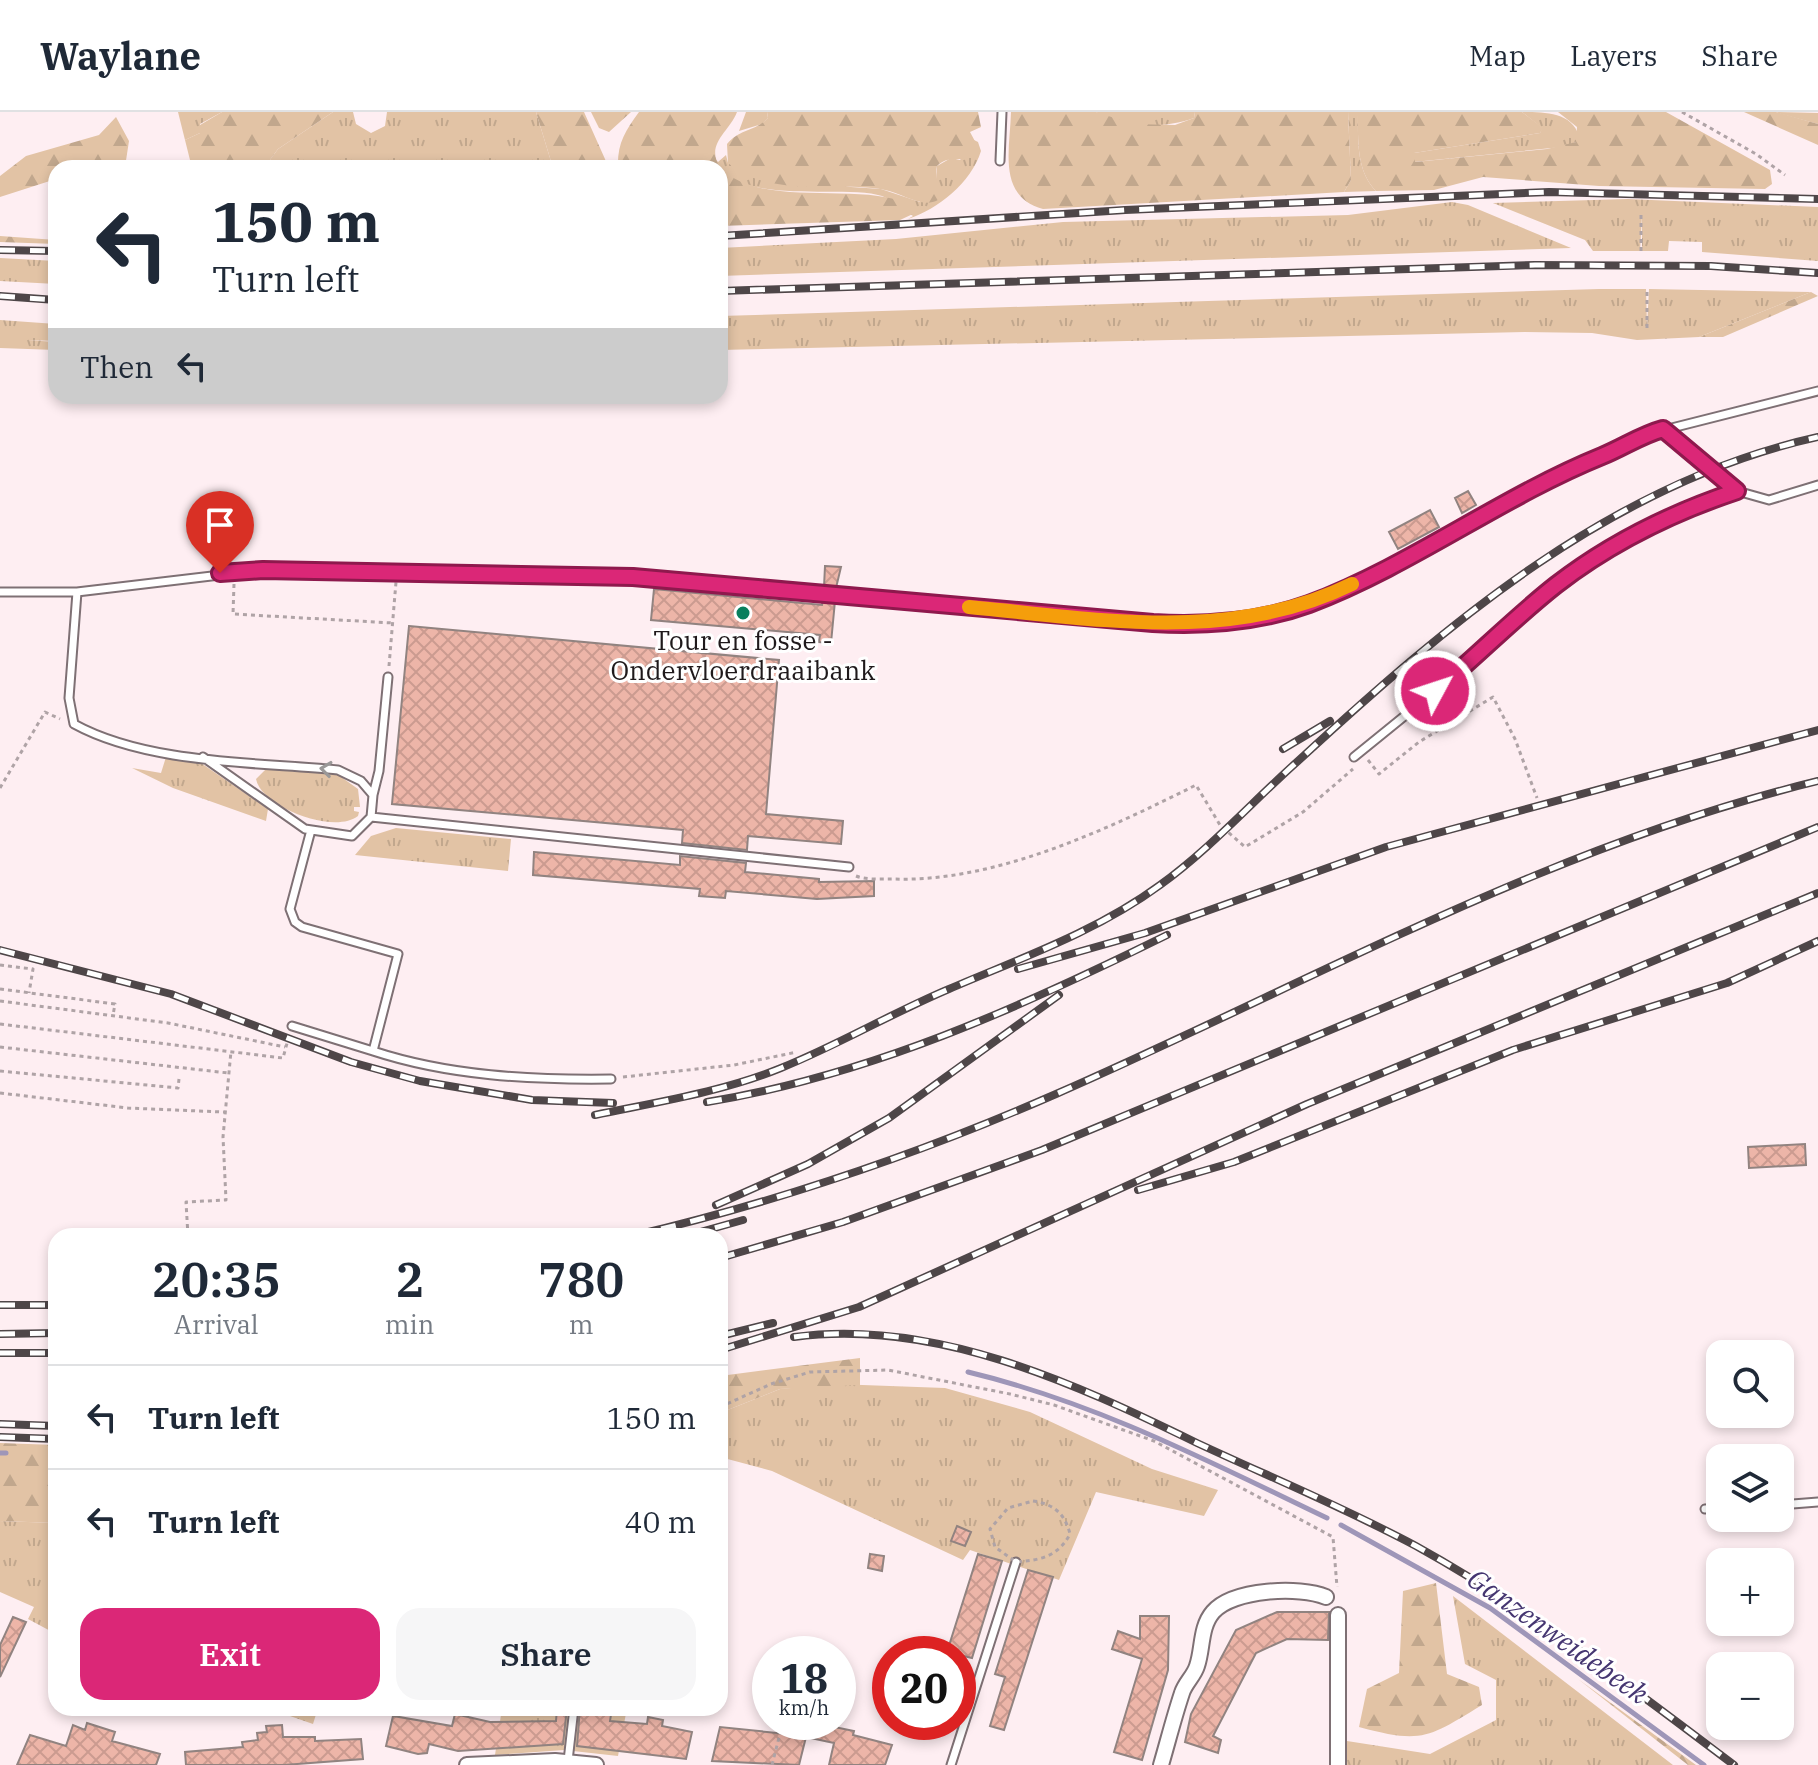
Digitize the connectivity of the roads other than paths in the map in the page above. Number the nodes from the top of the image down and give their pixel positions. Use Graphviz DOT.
graph roads {
  1 [pos="1002,112"];
  2 [pos="1000,161"];
  3 [pos="1818,391"];
  4 [pos="1663,429"];
  5 [pos="1818,485"];
  6 [pos="1737,491"];
  7 [pos="0,592"];
  8 [pos="77,592"];
  9 [pos="388,677"];
  10 [pos="203,757"];
  11 [pos="1354,757"];
  12 [pos="373,795"];
  13 [pos="371,817"];
  14 [pos="311,830"];
  15 [pos="849,867"];
  16 [pos="292,1026"];
  17 [pos="373,1051"];
  18 [pos="611,1079"];
  19 [pos="1818,1502"];
  20 [pos="1794,1504"];
  21 [pos="1016,1562"];
  22 [pos="1326,1597"];
  23 [pos="1338,1615"];
  24 [pos="574,1716"];
  25 [pos="573,1763"];
  26 [pos="467,1765"];
  27 [pos="596,1765"];
  28 [pos="951,1765"];
  29 [pos="1161,1765"];
  30 [pos="1338,1765"];
  1 -- 2 [label="lane"];
  3 -- 4 [label="lane"];
  4 -- 6 [label="lane"];
  4 -- 8 [label="lane"];
  5 -- 6 [label="lane"];
  6 -- 11 [label="lane"];
  7 -- 8 [label="lane"];
  8 -- 10 [label="lane"];
  9 -- 12 [label="lane"];
  12 -- 10 [label="lane, one-way"];
  10 -- 14 [label="lane"];
  12 -- 13 [label="lane"];
  13 -- 14 [label="lane"];
  13 -- 15 [label="lane"];
  14 -- 17 [label="lane"];
  16 -- 17 [label="lane"];
  17 -- 18 [label="lane"];
  19 -- 20 [label="lane"];
  21 -- 28 [label="lane"];
  22 -- 29 [label="street"];
  23 -- 30 [label="street"];
  24 -- 25 [label="lane"];
  25 -- 26 [label="street"];
  25 -- 27 [label="street"];
}
